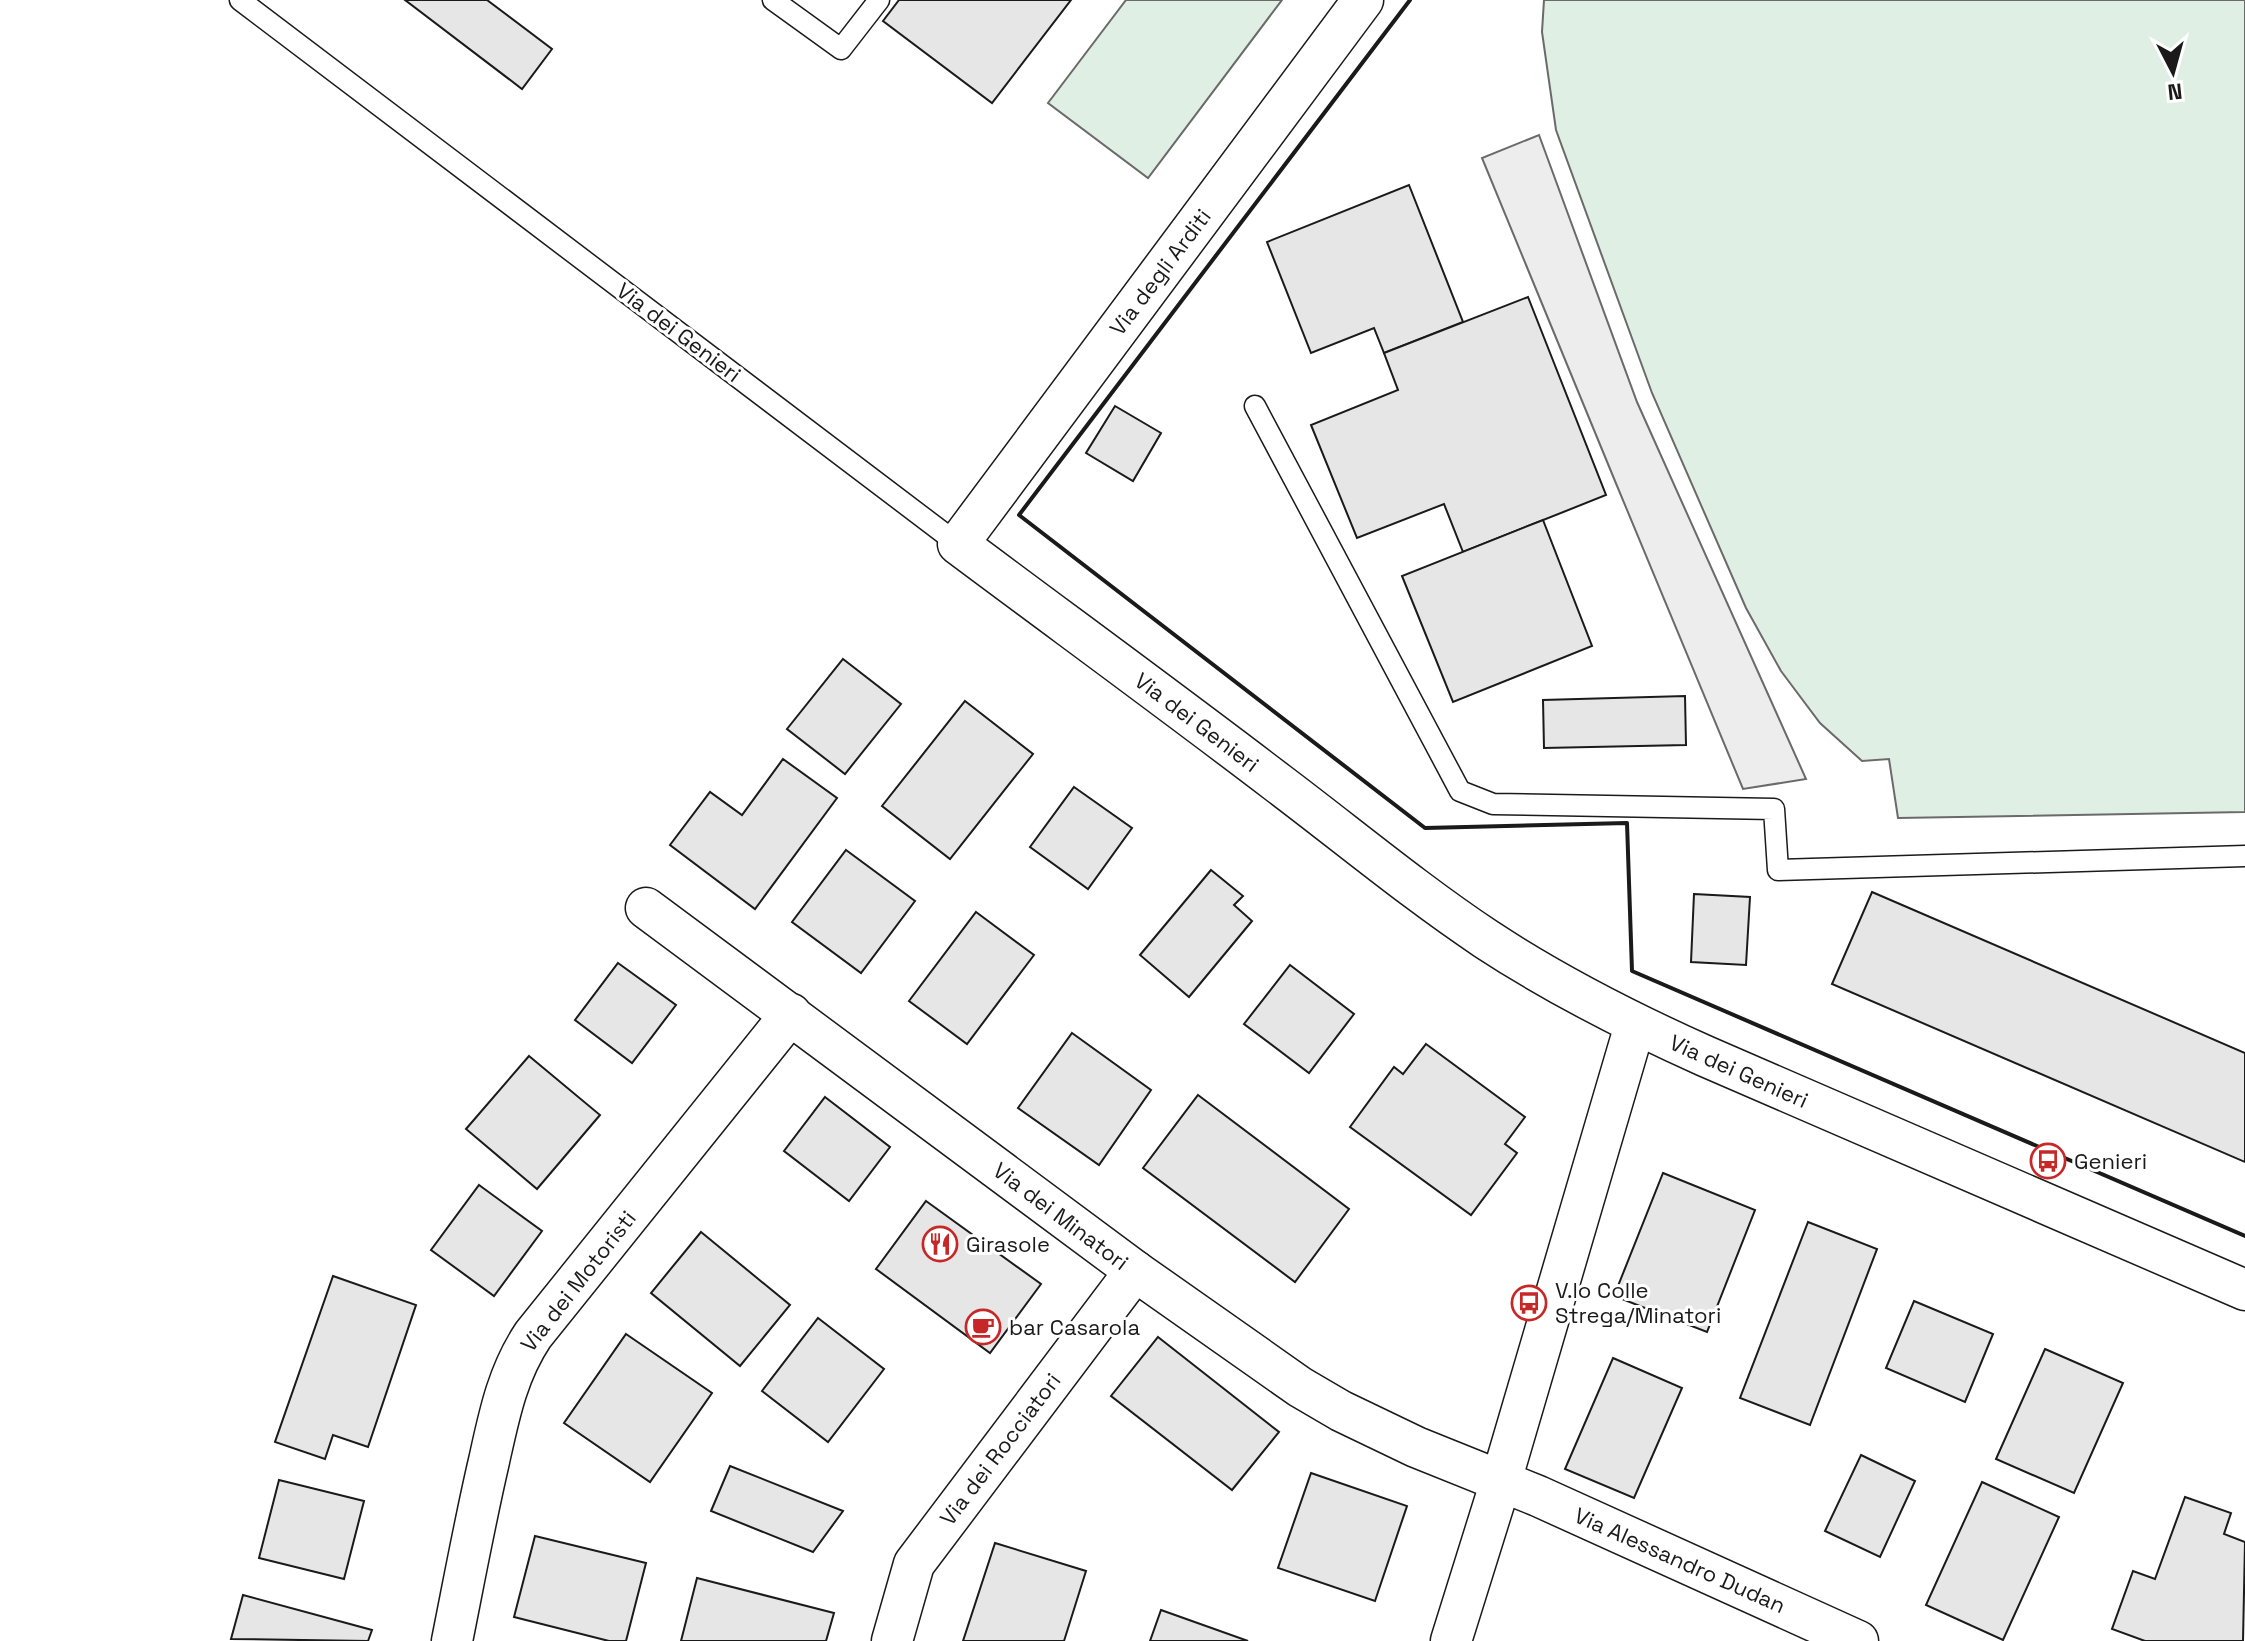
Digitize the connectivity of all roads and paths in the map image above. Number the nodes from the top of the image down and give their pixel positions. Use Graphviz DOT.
graph roads {
  1 [pos="240,0"];
  2 [pos="773,0"];
  3 [pos="879,0"];
  4 [pos="1363,0"];
  5 [pos="1255,406"];
  6 [pos="958,544"];
  7 [pos="2245,856"];
  8 [pos="646,908"];
  9 [pos="791,1014"];
  10 [pos="1635,1025"];
  11 [pos="1135,1271"];
  12 [pos="2245,1290"];
  13 [pos="1501,1481"];
  14 [pos="452,1641"];
  15 [pos="892,1641"];
  16 [pos="1451,1641"];
  17 [pos="1858,1641"];
  1 -- 6 [label="lane, Via dei Genieri"];
  2 -- 3 [label="lane"];
  4 -- 6 [label="street, Via degli Arditi"];
  5 -- 7 [label="lane"];
  6 -- 10 [label="street, Via dei Genieri"];
  8 -- 9 [label="street, Via dei Minatori"];
  9 -- 11 [label="street, Via dei Minatori"];
  9 -- 14 [label="street, Via dei Motoristi"];
  10 -- 12 [label="street, Via dei Genieri"];
  10 -- 13 [label="street"];
  11 -- 13 [label="street, Via dei Minatori"];
  11 -- 15 [label="street, Via dei Rocciatori"];
  13 -- 16 [label="street"];
  13 -- 17 [label="street, Via Alessandro Dudan"];
}
